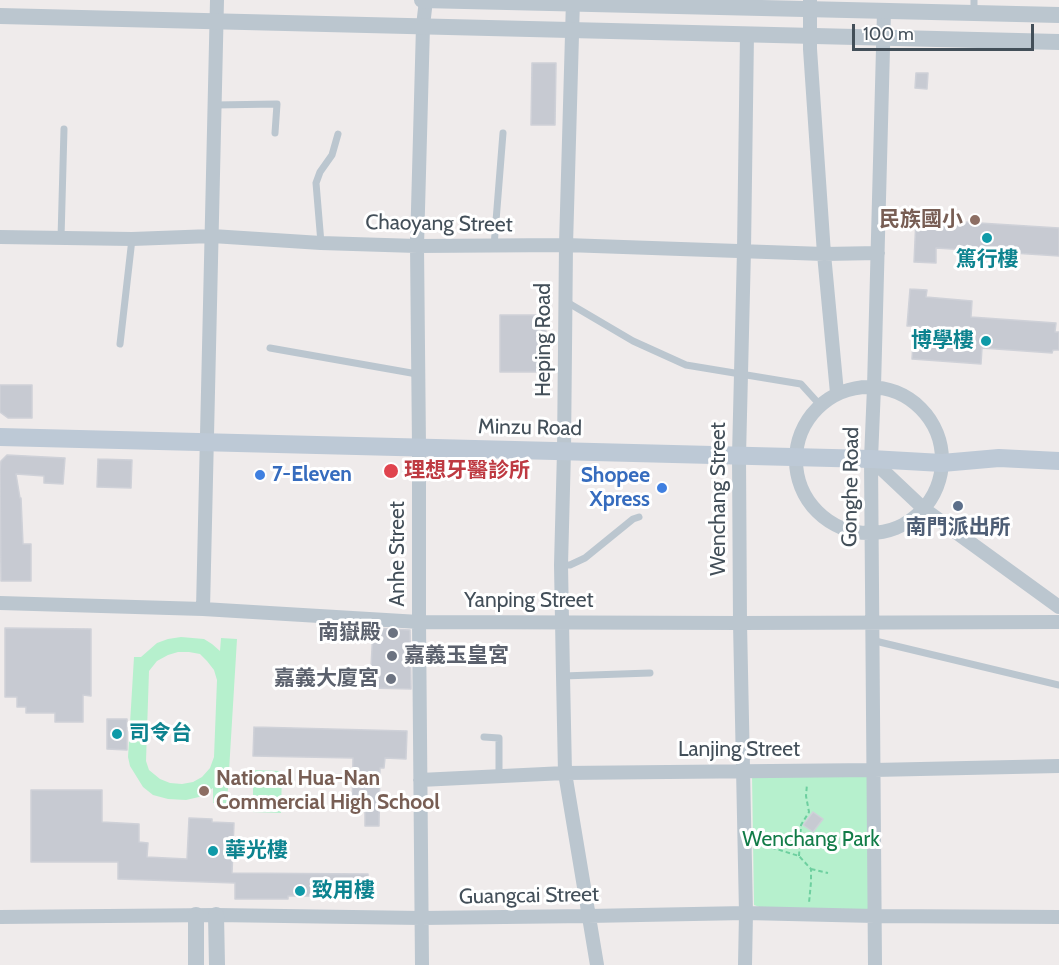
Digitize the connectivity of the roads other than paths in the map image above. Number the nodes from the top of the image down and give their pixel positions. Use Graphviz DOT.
graph roads {
  1 [pos="217,0"];
  2 [pos="424,0"];
  3 [pos="573,2"];
  4 [pos="710,3"];
  5 [pos="810,4"];
  6 [pos="974,6"];
  7 [pos="884,11"];
  8 [pos="1059,15"];
  9 [pos="0,16"];
  10 [pos="217,21"];
  11 [pos="423,26"];
  12 [pos="573,30"];
  13 [pos="747,34"];
  14 [pos="810,36"];
  15 [pos="883,37"];
  16 [pos="1059,42"];
  17 [pos="215,105"];
  18 [pos="64,129"];
  19 [pos="275,133"];
  20 [pos="503,133"];
  21 [pos="338,134"];
  22 [pos="212,236"];
  23 [pos="0,237"];
  24 [pos="61,238"];
  25 [pos="132,239"];
  26 [pos="321,243"];
  27 [pos="566,245"];
  28 [pos="417,246"];
  29 [pos="494,246"];
  30 [pos="744,250"];
  31 [pos="878,253"];
  32 [pos="824,254"];
  33 [pos="565,301"];
  34 [pos="120,344"];
  35 [pos="270,348"];
  36 [pos="417,374"];
  37 [pos="742,374"];
  38 [pos="874,387"];
  39 [pos="837,393"];
  40 [pos="820,405"];
  41 [pos="0,437"];
  42 [pos="207,442"];
  43 [pos="419,447"];
  44 [pos="564,451"];
  45 [pos="739,456"];
  46 [pos="796,457"];
  47 [pos="870,459"];
  48 [pos="1059,461"];
  49 [pos="942,463"];
  50 [pos="924,509"];
  51 [pos="639,517"];
  52 [pos="871,534"];
  53 [pos="561,565"];
  54 [pos="0,603"];
  55 [pos="1059,607"];
  56 [pos="203,609"];
  57 [pos="419,622"];
  58 [pos="562,622"];
  59 [pos="1059,622"];
  60 [pos="740,623"];
  61 [pos="871,623"];
  62 [pos="871,640"];
  63 [pos="650,673"];
  64 [pos="563,676"];
  65 [pos="1059,685"];
  66 [pos="484,737"];
  67 [pos="1059,766"];
  68 [pos="874,770"];
  69 [pos="743,771"];
  70 [pos="565,773"];
  71 [pos="499,776"];
  72 [pos="420,780"];
  73 [pos="746,913"];
  74 [pos="196,915"];
  75 [pos="216,915"];
  76 [pos="588,916"];
  77 [pos="875,916"];
  78 [pos="0,917"];
  79 [pos="1059,917"];
  80 [pos="421,918"];
  81 [pos="196,965"];
  82 [pos="216,965"];
  83 [pos="422,965"];
  84 [pos="597,965"];
  85 [pos="745,965"];
  86 [pos="875,965"];
  1 -- 10 [label="street"];
  2 -- 3 [label="street"];
  2 -- 11 [label="street, Anhe Street"];
  3 -- 4 [label="street"];
  3 -- 12 [label="street, Heping Road"];
  4 -- 5 [label="street"];
  5 -- 7 [label="street"];
  5 -- 14 [label="street"];
  6 -- 7 [label="street"];
  6 -- 8 [label="street"];
  7 -- 15 [label="street, Gonghe Road"];
  9 -- 10 [label="street"];
  10 -- 11 [label="street"];
  10 -- 17 [label="street"];
  11 -- 12 [label="street"];
  11 -- 28 [label="street, Anhe Street"];
  12 -- 13 [label="street"];
  12 -- 27 [label="street, Heping Road"];
  13 -- 14 [label="street"];
  13 -- 30 [label="street, Wenchang Street"];
  14 -- 15 [label="street"];
  14 -- 32 [label="street"];
  15 -- 16 [label="street"];
  15 -- 31 [label="street, Gonghe Road"];
  17 -- 19 [label="lane"];
  17 -- 22 [label="street"];
  18 -- 24 [label="lane"];
  20 -- 29 [label="lane"];
  21 -- 26 [label="lane"];
  22 -- 25 [label="street, Chaoyang Street"];
  22 -- 26 [label="street, Chaoyang Street"];
  22 -- 42 [label="street"];
  23 -- 24 [label="street, Chaoyang Street"];
  24 -- 25 [label="street, Chaoyang Street"];
  25 -- 34 [label="lane"];
  26 -- 28 [label="street, Chaoyang Street"];
  27 -- 29 [label="street, Chaoyang Street"];
  27 -- 30 [label="street, Chaoyang Street"];
  27 -- 33 [label="street, Heping Road"];
  28 -- 29 [label="street, Chaoyang Street"];
  28 -- 36 [label="street, Anhe Street"];
  30 -- 32 [label="street, Chaoyang Street"];
  30 -- 37 [label="street, Wenchang Street"];
  31 -- 32 [label="street, Chaoyang Street"];
  31 -- 38 [label="street, Gonghe Road"];
  32 -- 39 [label="street"];
  33 -- 37 [label="lane"];
  33 -- 44 [label="street, Heping Road"];
  35 -- 36 [label="lane"];
  36 -- 43 [label="street, Anhe Street"];
  37 -- 40 [label="lane"];
  37 -- 45 [label="street, Wenchang Street"];
  38 -- 39 [label="street"];
  38 -- 47 [label="street, Gonghe Road"];
  38 -- 49 [label="street"];
  39 -- 40 [label="street"];
  40 -- 46 [label="street"];
  41 -- 42 [label="main road, Minzu Road"];
  42 -- 43 [label="main road, Minzu Road"];
  42 -- 56 [label="street"];
  43 -- 44 [label="main road, Minzu Road"];
  43 -- 57 [label="street, Anhe Street"];
  44 -- 45 [label="main road, Minzu Road"];
  44 -- 53 [label="street, Heping Road"];
  45 -- 46 [label="main road, Minzu Road"];
  45 -- 60 [label="street, Wenchang Street"];
  46 -- 47 [label="main road, Minzu Road"];
  46 -- 52 [label="street"];
  47 -- 49 [label="main road, Minzu Road"];
  47 -- 50 [label="street"];
  47 -- 52 [label="street, Gonghe Road"];
  48 -- 49 [label="main road, Minzu Road"];
  49 -- 50 [label="street"];
  50 -- 52 [label="street"];
  50 -- 55 [label="street"];
  51 -- 53 [label="lane"];
  52 -- 61 [label="street, Gonghe Road"];
  53 -- 58 [label="street, Heping Road"];
  54 -- 56 [label="street, Yanping Street"];
  56 -- 57 [label="street, Yanping Street"];
  57 -- 58 [label="street, Yanping Street"];
  57 -- 72 [label="street, Anhe Street"];
  58 -- 60 [label="street, Yanping Street"];
  58 -- 64 [label="street, Heping Road"];
  59 -- 61 [label="street, Yanping Street"];
  60 -- 61 [label="street, Yanping Street"];
  60 -- 69 [label="street, Wenchang Street"];
  61 -- 62 [label="street, Gonghe Road"];
  62 -- 65 [label="lane"];
  62 -- 68 [label="street, Gonghe Road"];
  63 -- 64 [label="lane"];
  64 -- 70 [label="street, Heping Road"];
  66 -- 71 [label="lane"];
  67 -- 68 [label="street, Lanjing Street"];
  68 -- 69 [label="street, Lanjing Street"];
  68 -- 77 [label="street, Gonghe Road"];
  69 -- 70 [label="street, Lanjing Street"];
  69 -- 73 [label="street, Wenchang Street"];
  70 -- 71 [label="street, Lanjing Street"];
  70 -- 76 [label="street, Heping Road"];
  71 -- 72 [label="street, Lanjing Street"];
  72 -- 80 [label="street, Anhe Street"];
  73 -- 76 [label="street, Guangcai Street"];
  73 -- 77 [label="street, Guangcai Street"];
  73 -- 85 [label="street, Wenchang Street"];
  74 -- 75 [label="street, Guangcai Street"];
  74 -- 78 [label="street, Guangcai Street"];
  74 -- 81 [label="street"];
  75 -- 80 [label="street, Guangcai Street"];
  75 -- 82 [label="street"];
  76 -- 80 [label="street, Guangcai Street"];
  76 -- 84 [label="street, Heping Road"];
  77 -- 79 [label="street, Guangcai Street"];
  77 -- 86 [label="street, Gonghe Road"];
  80 -- 83 [label="street, Anhe Street"];
}
